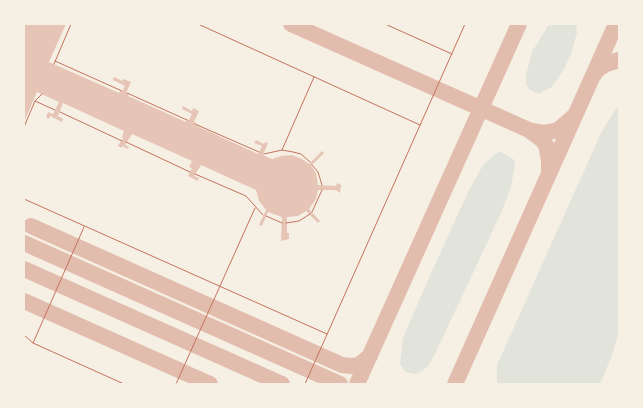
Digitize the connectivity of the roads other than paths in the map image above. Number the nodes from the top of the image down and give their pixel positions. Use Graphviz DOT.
graph roads {
  1 [pos="71,24"];
  2 [pos="198,24"];
  3 [pos="385,24"];
  4 [pos="465,24"];
  5 [pos="452,54"];
  6 [pos="314,76"];
  7 [pos="122,91"];
  8 [pos="126,93"];
  9 [pos="42,94"];
  10 [pos="35,100"];
  11 [pos="55,110"];
  12 [pos="60,112"];
  13 [pos="187,120"];
  14 [pos="195,124"];
  15 [pos="421,125"];
  16 [pos="24,127"];
  17 [pos="122,141"];
  18 [pos="126,142"];
  19 [pos="282,150"];
  20 [pos="259,152"];
  21 [pos="264,154"];
  22 [pos="310,162"];
  23 [pos="312,165"];
  24 [pos="190,172"];
  25 [pos="195,174"];
  26 [pos="322,185"];
  27 [pos="322,190"];
  28 [pos="24,199"];
  29 [pos="255,208"];
  30 [pos="312,212"];
  31 [pos="310,214"];
  32 [pos="282,223"];
  33 [pos="286,223"];
  34 [pos="84,226"];
  35 [pos="220,287"];
  36 [pos="24,335"];
  37 [pos="327,335"];
  38 [pos="33,343"];
  39 [pos="124,384"];
  40 [pos="176,384"];
  41 [pos="305,384"];
  1 -- 7 [label="lane"];
  2 -- 6 [label="lane"];
  3 -- 5 [label="lane"];
  4 -- 5 [label="lane"];
  5 -- 15 [label="lane"];
  6 -- 15 [label="lane"];
  6 -- 19 [label="lane"];
  8 -- 13 [label="lane"];
  9 -- 10 [label="lane"];
  10 -- 11 [label="lane"];
  10 -- 16 [label="lane"];
  12 -- 17 [label="lane"];
  14 -- 20 [label="lane"];
  15 -- 37 [label="lane"];
  18 -- 24 [label="lane"];
  19 -- 21 [label="lane"];
  19 -- 22 [label="lane"];
  23 -- 26 [label="lane"];
  25 -- 29 [label="lane"];
  27 -- 30 [label="lane"];
  28 -- 34 [label="lane"];
  29 -- 32 [label="lane"];
  29 -- 35 [label="lane"];
  31 -- 33 [label="lane"];
  34 -- 35 [label="lane"];
  34 -- 38 [label="lane"];
  35 -- 37 [label="lane"];
  35 -- 40 [label="lane"];
  36 -- 38 [label="lane"];
  37 -- 41 [label="lane"];
  38 -- 39 [label="lane"];
}
